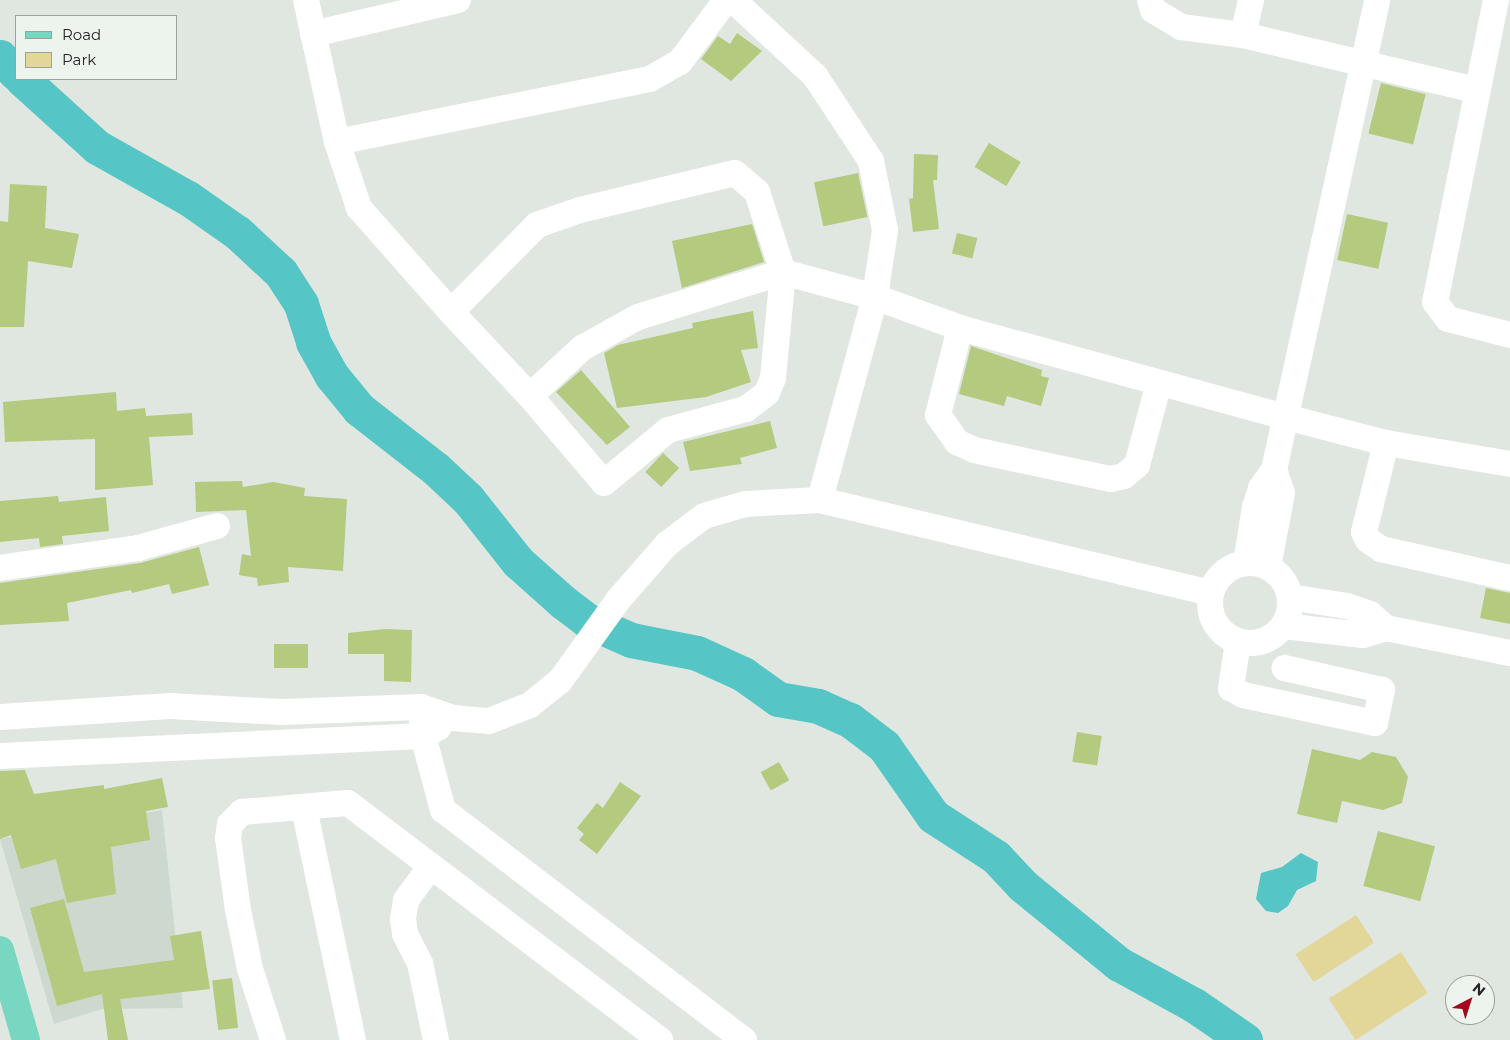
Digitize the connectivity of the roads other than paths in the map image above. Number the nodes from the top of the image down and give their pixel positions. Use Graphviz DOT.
graph roads {
  1 [pos="306,0"];
  2 [pos="458,0"];
  3 [pos="726,0"];
  4 [pos="733,0"];
  5 [pos="1150,0"];
  6 [pos="1251,0"];
  7 [pos="1377,0"];
  8 [pos="1496,0"];
  9 [pos="313,34"];
  10 [pos="1243,35"];
  11 [pos="1364,63"];
  12 [pos="1476,90"];
  13 [pos="337,142"];
  14 [pos="783,272"];
  15 [pos="875,297"];
  16 [pos="451,312"];
  17 [pos="960,328"];
  18 [pos="1510,334"];
  19 [pos="1159,383"];
  20 [pos="530,396"];
  21 [pos="1286,417"];
  22 [pos="1386,443"];
  23 [pos="1510,464"];
  24 [pos="820,500"];
  25 [pos="217,526"];
  26 [pos="1257,565"];
  27 [pos="0,568"];
  28 [pos="1510,578"];
  29 [pos="1211,593"];
  30 [pos="1290,597"];
  31 [pos="1284,626"];
  32 [pos="1386,628"];
  33 [pos="1238,642"];
  34 [pos="1510,653"];
  35 [pos="1284,668"];
  36 [pos="1315,675"];
  37 [pos="421,707"];
  38 [pos="1308,708"];
  39 [pos="231,709"];
  40 [pos="0,718"];
  41 [pos="453,718"];
  42 [pos="424,736"];
  43 [pos="232,744"];
  44 [pos="0,756"];
  45 [pos="304,808"];
  46 [pos="431,866"];
  47 [pos="0,950"];
  48 [pos="7,1003"];
  49 [pos="26,1040"];
  50 [pos="273,1040"];
  51 [pos="353,1040"];
  52 [pos="436,1040"];
  53 [pos="660,1040"];
  54 [pos="744,1040"];
  1 -- 9 [label="street"];
  2 -- 9 [label="street"];
  3 -- 13 [label="street"];
  4 -- 15 [label="street"];
  5 -- 10 [label="street"];
  6 -- 10 [label="street"];
  7 -- 11 [label="street"];
  8 -- 12 [label="street"];
  9 -- 13 [label="street"];
  10 -- 11 [label="street"];
  11 -- 12 [label="street"];
  11 -- 21 [label="street"];
  12 -- 18 [label="street"];
  13 -- 16 [label="street"];
  14 -- 15 [label="street"];
  14 -- 16 [label="street"];
  14 -- 20 [label="street"];
  14 -- 20 [label="street"];
  15 -- 17 [label="street"];
  15 -- 24 [label="street"];
  16 -- 20 [label="street"];
  17 -- 19 [label="street"];
  17 -- 19 [label="street"];
  19 -- 21 [label="street"];
  21 -- 22 [label="street"];
  21 -- 26 [label="street"];
  22 -- 23 [label="street"];
  22 -- 28 [label="street"];
  24 -- 29 [label="street"];
  24 -- 41 [label="street"];
  25 -- 27 [label="street"];
  26 -- 29 [label="street"];
  26 -- 30 [label="street"];
  29 -- 33 [label="street"];
  30 -- 31 [label="street"];
  30 -- 32 [label="street"];
  31 -- 32 [label="street"];
  31 -- 33 [label="street"];
  32 -- 34 [label="street"];
  33 -- 38 [label="street"];
  35 -- 36 [label="street"];
  36 -- 38 [label="street"];
  36 -- 38 [label="street"];
  37 -- 39 [label="street"];
  37 -- 41 [label="street"];
  37 -- 42 [label="street"];
  39 -- 40 [label="street"];
  39 -- 43 [label="street"];
  41 -- 42 [label="street"];
  42 -- 43 [label="street"];
  42 -- 54 [label="street"];
  43 -- 44 [label="street"];
  45 -- 46 [label="street"];
  45 -- 50 [label="street"];
  45 -- 51 [label="street"];
  46 -- 52 [label="street"];
  46 -- 53 [label="street"];
  47 -- 48 [label="main road"];
  48 -- 49 [label="main road"];
}
